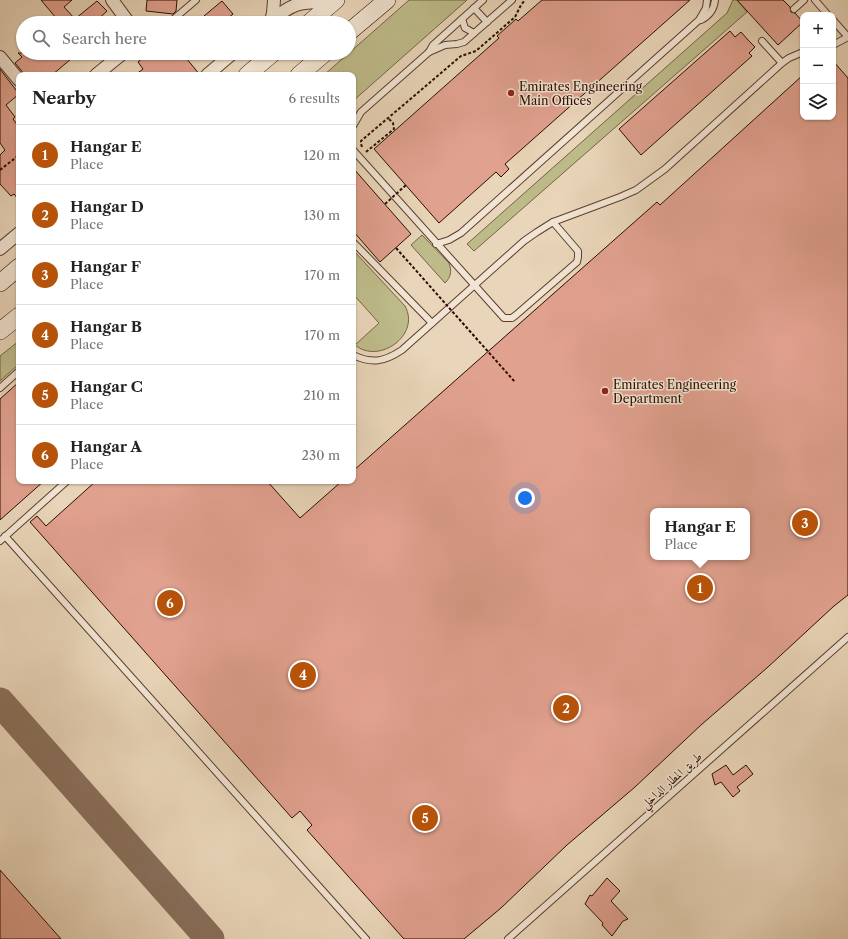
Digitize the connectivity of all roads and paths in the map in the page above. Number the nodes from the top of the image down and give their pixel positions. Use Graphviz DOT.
graph roads {
  1 [pos="112,0"];
  2 [pos="196,0"];
  3 [pos="274,0"];
  4 [pos="387,0"];
  5 [pos="483,0"];
  6 [pos="512,0"];
  7 [pos="525,0"];
  8 [pos="707,0"];
  9 [pos="715,0"];
  10 [pos="804,0"];
  11 [pos="815,0"];
  12 [pos="301,1"];
  13 [pos="335,1"];
  14 [pos="504,2"];
  15 [pos="474,8"];
  16 [pos="794,9"];
  17 [pos="825,12"];
  18 [pos="124,16"];
  19 [pos="177,16"];
  20 [pos="272,16"];
  21 [pos="277,16"];
  22 [pos="317,16"];
  23 [pos="462,19"];
  24 [pos="699,20"];
  25 [pos="487,22"];
  26 [pos="836,23"];
  27 [pos="356,26"];
  28 [pos="474,33"];
  29 [pos="848,37"];
  30 [pos="762,41"];
  31 [pos="836,43"];
  32 [pos="429,52"];
  33 [pos="800,53"];
  34 [pos="0,56"];
  35 [pos="114,60"];
  36 [pos="225,60"];
  37 [pos="265,60"];
  38 [pos="317,60"];
  39 [pos="782,63"];
  40 [pos="100,72"];
  41 [pos="211,72"];
  42 [pos="251,72"];
  43 [pos="303,72"];
  44 [pos="16,76"];
  45 [pos="361,112"];
  46 [pos="356,114"];
  47 [pos="388,118"];
  48 [pos="356,121"];
  49 [pos="366,152"];
  50 [pos="356,153"];
  51 [pos="16,157"];
  52 [pos="360,158"];
  53 [pos="0,170"];
  54 [pos="406,185"];
  55 [pos="385,204"];
  56 [pos="553,222"];
  57 [pos="16,235"];
  58 [pos="3,244"];
  59 [pos="436,244"];
  60 [pos="356,245"];
  61 [pos="396,248"];
  62 [pos="16,270"];
  63 [pos="0,283"];
  64 [pos="474,286"];
  65 [pos="16,318"];
  66 [pos="432,323"];
  67 [pos="0,331"];
  68 [pos="356,356"];
  69 [pos="16,374"];
  70 [pos="515,382"];
  71 [pos="0,388"];
  72 [pos="64,484"];
  73 [pos="2,539"];
  74 [pos="848,637"];
  75 [pos="366,939"];
  76 [pos="508,939"];
  1 -- 18 [label="street"];
  2 -- 19 [label="lane"];
  3 -- 20 [label="street"];
  4 -- 27 [label="main road"];
  5 -- 15 [label="lane"];
  6 -- 14 [label="lane"];
  7 -- 47 [label="path"];
  8 -- 24 [label="lane"];
  9 -- 24 [label="lane"];
  10 -- 16 [label="lane"];
  11 -- 17 [label="lane"];
  12 -- 13 [label="street"];
  12 -- 21 [label="street"];
  13 -- 22 [label="main road"];
  14 -- 25 [label="lane"];
  15 -- 23 [label="lane"];
  15 -- 25 [label="lane"];
  23 -- 28 [label="lane"];
  23 -- 32 [label="lane"];
  24 -- 59 [label="lane"];
  25 -- 28 [label="lane"];
  26 -- 29 [label="lane"];
  28 -- 32 [label="lane"];
  29 -- 31 [label="lane"];
  30 -- 39 [label="lane"];
  32 -- 45 [label="lane"];
  33 -- 39 [label="lane"];
  34 -- 44 [label="street"];
  35 -- 40 [label="street"];
  36 -- 41 [label="street"];
  37 -- 42 [label="main road"];
  38 -- 43 [label="main road"];
  39 -- 56 [label="lane"];
  45 -- 46 [label="lane"];
  45 -- 48 [label="lane"];
  47 -- 49 [label="path"];
  47 -- 49 [label="path"];
  49 -- 52 [label="path"];
  50 -- 52 [label="lane"];
  51 -- 53 [label="path"];
  52 -- 59 [label="lane"];
  54 -- 55 [label="path, bridge"];
  56 -- 64 [label="lane"];
  56 -- 64 [label="lane"];
  57 -- 58 [label="street"];
  59 -- 64 [label="lane"];
  60 -- 66 [label="lane"];
  61 -- 70 [label="path, bridge"];
  62 -- 63 [label="main road"];
  64 -- 66 [label="lane"];
  65 -- 67 [label="main road"];
  66 -- 68 [label="lane"];
  69 -- 71 [label="lane"];
  72 -- 73 [label="lane"];
  73 -- 75 [label="lane"];
  74 -- 76 [label="lane, طريق المطار الداخلي"];
}
